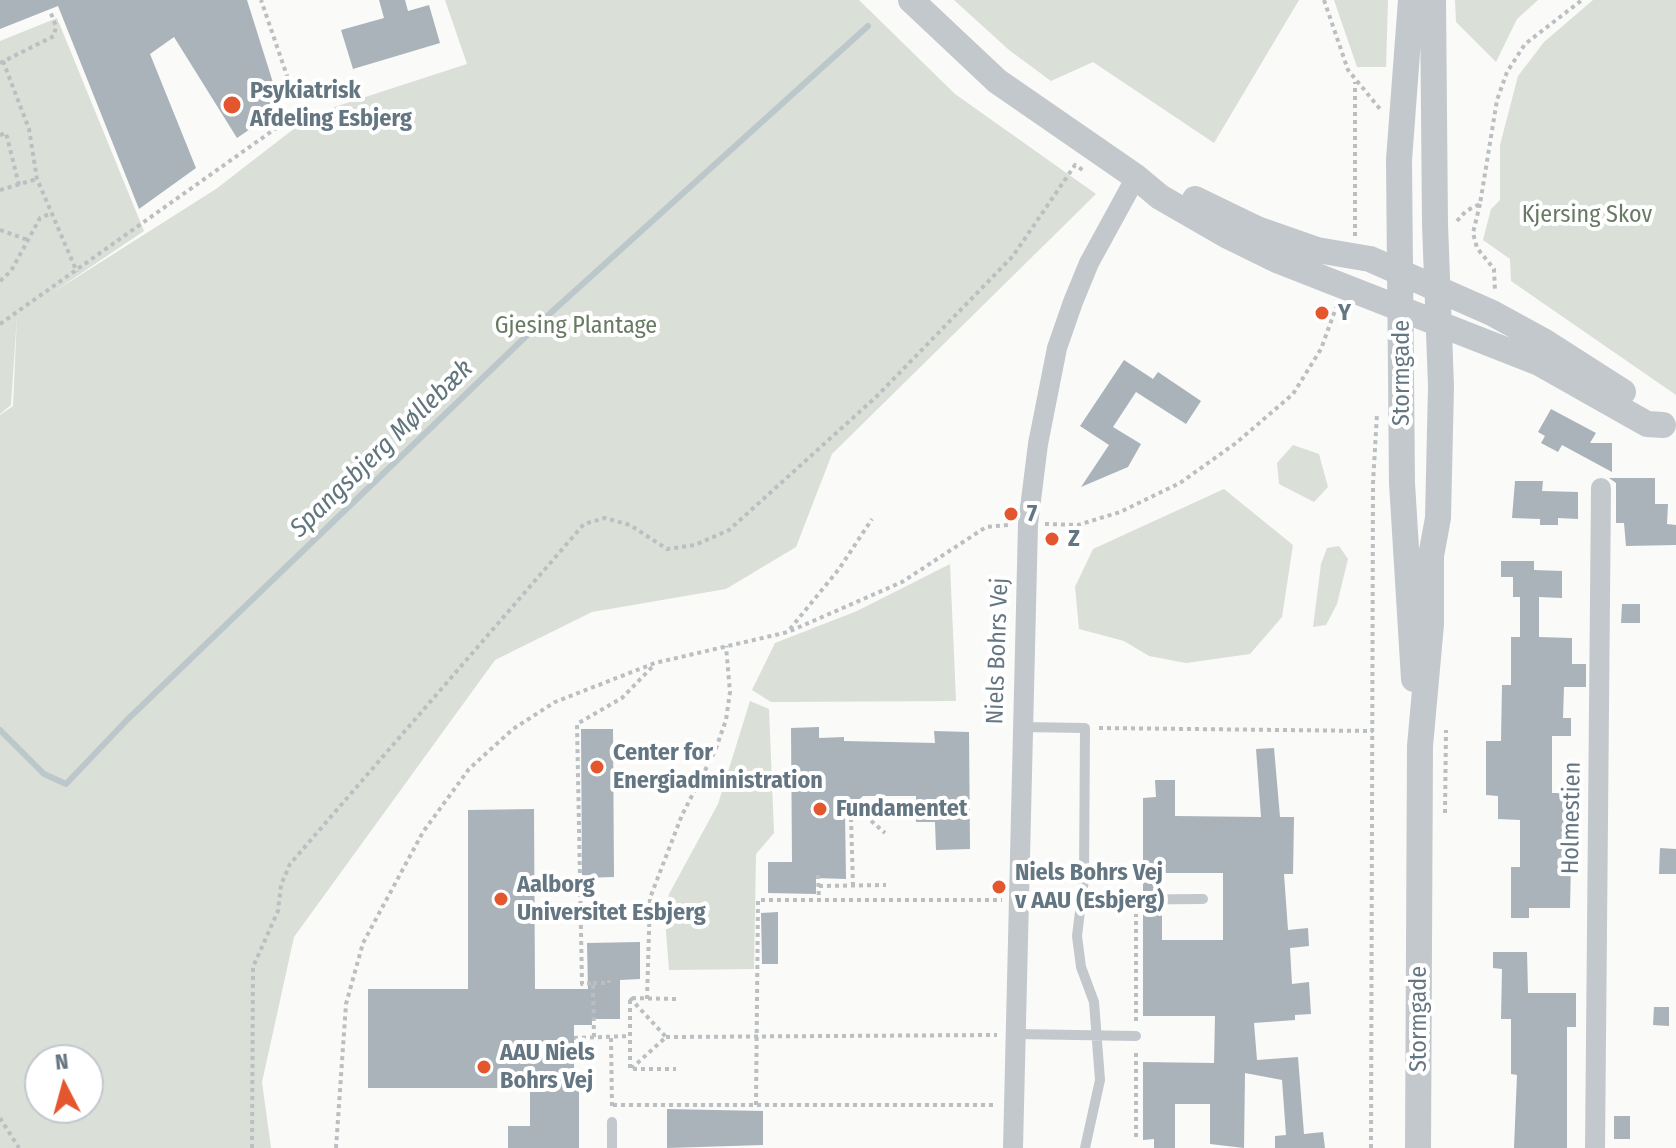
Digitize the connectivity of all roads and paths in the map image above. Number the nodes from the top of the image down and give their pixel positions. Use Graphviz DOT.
graph roads {
  1 [pos="261,0"];
  2 [pos="911,0"];
  3 [pos="1324,0"];
  4 [pos="1433,0"];
  5 [pos="1582,0"];
  6 [pos="1411,8"];
  7 [pos="50,11"];
  8 [pos="1,62"];
  9 [pos="0,135"];
  10 [pos="1075,165"];
  11 [pos="1136,177"];
  12 [pos="37,179"];
  13 [pos="19,185"];
  14 [pos="0,190"];
  15 [pos="1480,204"];
  16 [pos="52,213"];
  17 [pos="0,230"];
  18 [pos="1448,230"];
  19 [pos="28,240"];
  20 [pos="1354,256"];
  21 [pos="77,272"];
  22 [pos="0,281"];
  23 [pos="1420,281"];
  24 [pos="1345,284"];
  25 [pos="1494,295"];
  26 [pos="1419,314"];
  27 [pos="0,324"];
  28 [pos="1380,408"];
  29 [pos="1670,429"];
  30 [pos="1601,488"];
  31 [pos="872,519"];
  32 [pos="1028,524"];
  33 [pos="788,632"];
  34 [pos="726,646"];
  35 [pos="655,663"];
  36 [pos="1021,727"];
  37 [pos="1085,728"];
  38 [pos="1373,731"];
  39 [pos="1420,746"];
  40 [pos="853,805"];
  41 [pos="859,810"];
  42 [pos="885,833"];
  43 [pos="818,875"];
  44 [pos="886,885"];
  45 [pos="819,886"];
  46 [pos="853,886"];
  47 [pos="1082,896"];
  48 [pos="1136,899"];
  49 [pos="1203,899"];
  50 [pos="819,900"];
  51 [pos="1018,900"];
  52 [pos="609,980"];
  53 [pos="593,983"];
  54 [pos="630,998"];
  55 [pos="647,999"];
  56 [pos="676,999"];
  57 [pos="1016,1034"];
  58 [pos="630,1036"];
  59 [pos="757,1036"];
  60 [pos="1098,1036"];
  61 [pos="1136,1036"];
  62 [pos="594,1037"];
  63 [pos="666,1037"];
  64 [pos="574,1038"];
  65 [pos="611,1038"];
  66 [pos="630,1069"];
  67 [pos="676,1069"];
  68 [pos="613,1105"];
  69 [pos="756,1105"];
  70 [pos="1015,1105"];
  71 [pos="0,1118"];
  72 [pos="612,1122"];
  73 [pos="1136,1137"];
  74 [pos="19,1148"];
  75 [pos="252,1148"];
  76 [pos="336,1148"];
  77 [pos="612,1148"];
  78 [pos="1013,1148"];
  79 [pos="1085,1148"];
  80 [pos="1371,1148"];
  81 [pos="1418,1148"];
  82 [pos="1595,1148"];
  1 -- 21 [label="path"];
  2 -- 11 [label="street"];
  3 -- 20 [label="path"];
  4 -- 23 [label="street, Stormgade"];
  5 -- 15 [label="path"];
  6 -- 23 [label="street, Stormgade"];
  7 -- 8 [label="path"];
  8 -- 12 [label="path"];
  9 -- 13 [label="path"];
  10 -- 75 [label="path"];
  11 -- 20 [label="street"];
  11 -- 24 [label="street"];
  11 -- 32 [label="street, Niels Bohrs Vej"];
  12 -- 13 [label="path"];
  12 -- 16 [label="path"];
  13 -- 14 [label="path"];
  15 -- 18 [label="path"];
  15 -- 25 [label="path"];
  16 -- 19 [label="path"];
  16 -- 21 [label="path"];
  17 -- 19 [label="path"];
  19 -- 22 [label="path"];
  20 -- 23 [label="street"];
  21 -- 27 [label="path"];
  23 -- 26 [label="street, Stormgade"];
  23 -- 26 [label="street"];
  23 -- 29 [label="street"];
  24 -- 26 [label="street"];
  24 -- 32 [label="path"];
  26 -- 29 [label="street"];
  26 -- 39 [label="street, Stormgade"];
  26 -- 39 [label="street, Stormgade"];
  28 -- 38 [label="path"];
  30 -- 82 [label="street, Holmestien"];
  31 -- 33 [label="path"];
  32 -- 33 [label="path"];
  32 -- 36 [label="street, Niels Bohrs Vej"];
  33 -- 34 [label="path"];
  34 -- 35 [label="path"];
  34 -- 55 [label="path"];
  35 -- 53 [label="path"];
  35 -- 76 [label="path"];
  36 -- 37 [label="lane"];
  36 -- 51 [label="street, Niels Bohrs Vej"];
  37 -- 38 [label="path"];
  37 -- 47 [label="lane"];
  38 -- 80 [label="path"];
  39 -- 81 [label="street, Stormgade"];
  40 -- 41 [label="path"];
  41 -- 42 [label="path"];
  41 -- 46 [label="path"];
  43 -- 45 [label="path"];
  44 -- 46 [label="path"];
  45 -- 46 [label="path"];
  45 -- 50 [label="path"];
  47 -- 48 [label="lane"];
  47 -- 51 [label="path"];
  47 -- 60 [label="lane"];
  48 -- 49 [label="lane"];
  48 -- 61 [label="path"];
  50 -- 51 [label="path"];
  50 -- 59 [label="path"];
  51 -- 57 [label="street, Niels Bohrs Vej"];
  52 -- 53 [label="path"];
  53 -- 62 [label="path"];
  54 -- 55 [label="path"];
  54 -- 58 [label="path"];
  54 -- 63 [label="path"];
  55 -- 56 [label="path"];
  57 -- 59 [label="path"];
  57 -- 60 [label="lane"];
  57 -- 70 [label="street, Niels Bohrs Vej"];
  58 -- 65 [label="path"];
  58 -- 66 [label="path"];
  59 -- 63 [label="path"];
  59 -- 69 [label="path"];
  60 -- 61 [label="lane"];
  60 -- 79 [label="lane"];
  61 -- 73 [label="path"];
  62 -- 64 [label="path"];
  62 -- 65 [label="path"];
  63 -- 66 [label="path"];
  65 -- 68 [label="path"];
  66 -- 67 [label="path"];
  68 -- 69 [label="path"];
  68 -- 72 [label="path"];
  69 -- 70 [label="path"];
  70 -- 78 [label="street, Niels Bohrs Vej"];
  71 -- 74 [label="path"];
  72 -- 77 [label="lane"];
}
